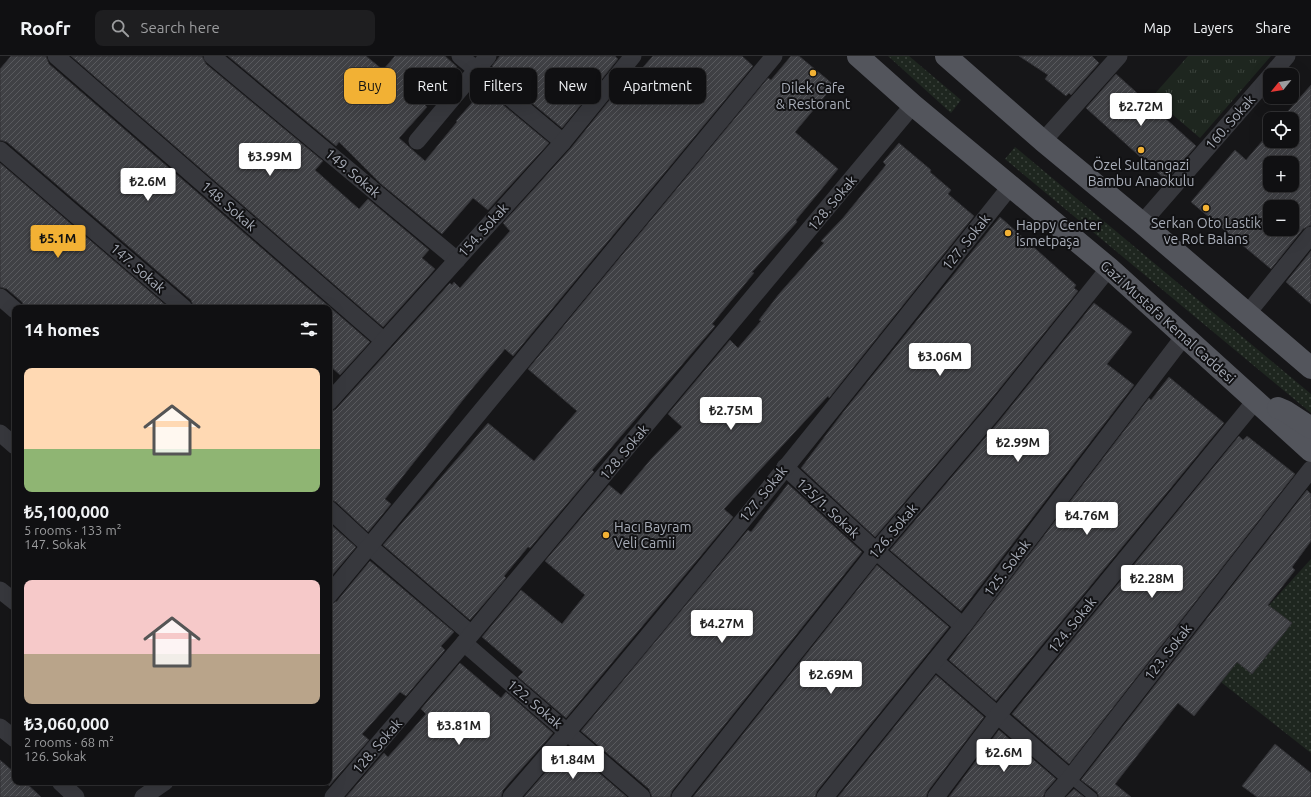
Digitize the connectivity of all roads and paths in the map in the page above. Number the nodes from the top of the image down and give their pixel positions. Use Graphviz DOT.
graph roads {
  1 [pos="56,56"];
  2 [pos="212,56"];
  3 [pos="460,56"];
  4 [pos="488,56"];
  5 [pos="633,56"];
  6 [pos="774,56"];
  7 [pos="858,56"];
  8 [pos="946,56"];
  9 [pos="1119,56"];
  10 [pos="1287,56"];
  11 [pos="474,68"];
  12 [pos="479,68"];
  13 [pos="1276,68"];
  14 [pos="470,79"];
  15 [pos="1263,83"];
  16 [pos="517,104"];
  17 [pos="913,105"];
  18 [pos="417,141"];
  19 [pos="563,142"];
  20 [pos="1043,142"];
  21 [pos="0,150"];
  22 [pos="1010,187"];
  23 [pos="1142,223"];
  24 [pos="1311,235"];
  25 [pos="456,260"];
  26 [pos="1109,268"];
  27 [pos="0,297"];
  28 [pos="181,305"];
  29 [pos="12,307"];
  30 [pos="1247,314"];
  31 [pos="1185,335"];
  32 [pos="384,341"];
  33 [pos="1311,368"];
  34 [pos="332,399"];
  35 [pos="1256,400"];
  36 [pos="1311,428"];
  37 [pos="0,433"];
  38 [pos="12,443"];
  39 [pos="1311,451"];
  40 [pos="785,467"];
  41 [pos="1311,469"];
  42 [pos="332,512"];
  43 [pos="370,547"];
  44 [pos="876,551"];
  45 [pos="0,590"];
  46 [pos="332,591"];
  47 [pos="12,600"];
  48 [pos="963,626"];
  49 [pos="468,639"];
  50 [pos="935,661"];
  51 [pos="997,716"];
  52 [pos="0,727"];
  53 [pos="568,732"];
  54 [pos="12,737"];
  55 [pos="1070,778"];
  56 [pos="63,785"];
  57 [pos="165,788"];
  58 [pos="76,797"];
  59 [pos="144,797"];
  60 [pos="333,797"];
  61 [pos="511,797"];
  62 [pos="642,797"];
  63 [pos="680,797"];
  64 [pos="825,797"];
  65 [pos="936,797"];
  66 [pos="1053,797"];
  67 [pos="1093,797"];
  1 -- 32 [label="street, 148. Sokak"];
  2 -- 25 [label="street, 149. Sokak"];
  3 -- 11 [label="street"];
  4 -- 12 [label="street"];
  5 -- 19 [label="street, 154. Sokak"];
  6 -- 43 [label="street"];
  7 -- 17 [label="main road, Gazi Mustafa Kemal Caddesi"];
  8 -- 20 [label="main road"];
  9 -- 20 [label="street"];
  10 -- 13 [label="street, 160. Sokak"];
  14 -- 18 [label="street"];
  15 -- 23 [label="street, 160. Sokak"];
  16 -- 19 [label="street"];
  17 -- 22 [label="main road, Gazi Mustafa Kemal Caddesi"];
  17 -- 49 [label="street, 128. Sokak"];
  19 -- 25 [label="street, 154. Sokak"];
  20 -- 23 [label="main road"];
  21 -- 28 [label="street, 147. Sokak"];
  22 -- 26 [label="main road, Gazi Mustafa Kemal Caddesi"];
  22 -- 40 [label="street, 127. Sokak"];
  23 -- 30 [label="main road"];
  24 -- 30 [label="street"];
  25 -- 32 [label="street, 154. Sokak"];
  26 -- 31 [label="main road, Gazi Mustafa Kemal Caddesi"];
  26 -- 44 [label="street, 126. Sokak"];
  27 -- 29 [label="street"];
  30 -- 33 [label="main road"];
  31 -- 35 [label="main road, Gazi Mustafa Kemal Caddesi"];
  31 -- 48 [label="street, 125. Sokak"];
  32 -- 34 [label="street, 154. Sokak"];
  35 -- 36 [label="main road"];
  35 -- 39 [label="main road, Gazi Mustafa Kemal Caddesi"];
  35 -- 51 [label="street, 124. Sokak"];
  37 -- 38 [label="street"];
  40 -- 44 [label="street, 125/1. Sokak"];
  40 -- 53 [label="street, 127. Sokak"];
  41 -- 55 [label="street, 123. Sokak"];
  42 -- 43 [label="street, 122. Sokak"];
  43 -- 46 [label="street"];
  43 -- 49 [label="street, 122. Sokak"];
  44 -- 48 [label="street, 125/1. Sokak"];
  44 -- 63 [label="street, 126. Sokak"];
  45 -- 47 [label="street"];
  48 -- 50 [label="street, 125. Sokak"];
  49 -- 53 [label="street, 122. Sokak"];
  49 -- 60 [label="street, 128. Sokak"];
  50 -- 51 [label="street"];
  50 -- 64 [label="street, 125. Sokak"];
  51 -- 55 [label="street"];
  51 -- 65 [label="street, 124. Sokak"];
  52 -- 54 [label="street"];
  53 -- 61 [label="street, 127. Sokak"];
  53 -- 62 [label="street, 122. Sokak"];
  55 -- 66 [label="street, 123. Sokak"];
  55 -- 67 [label="lane"];
  56 -- 58 [label="street"];
  57 -- 59 [label="street"];
}
